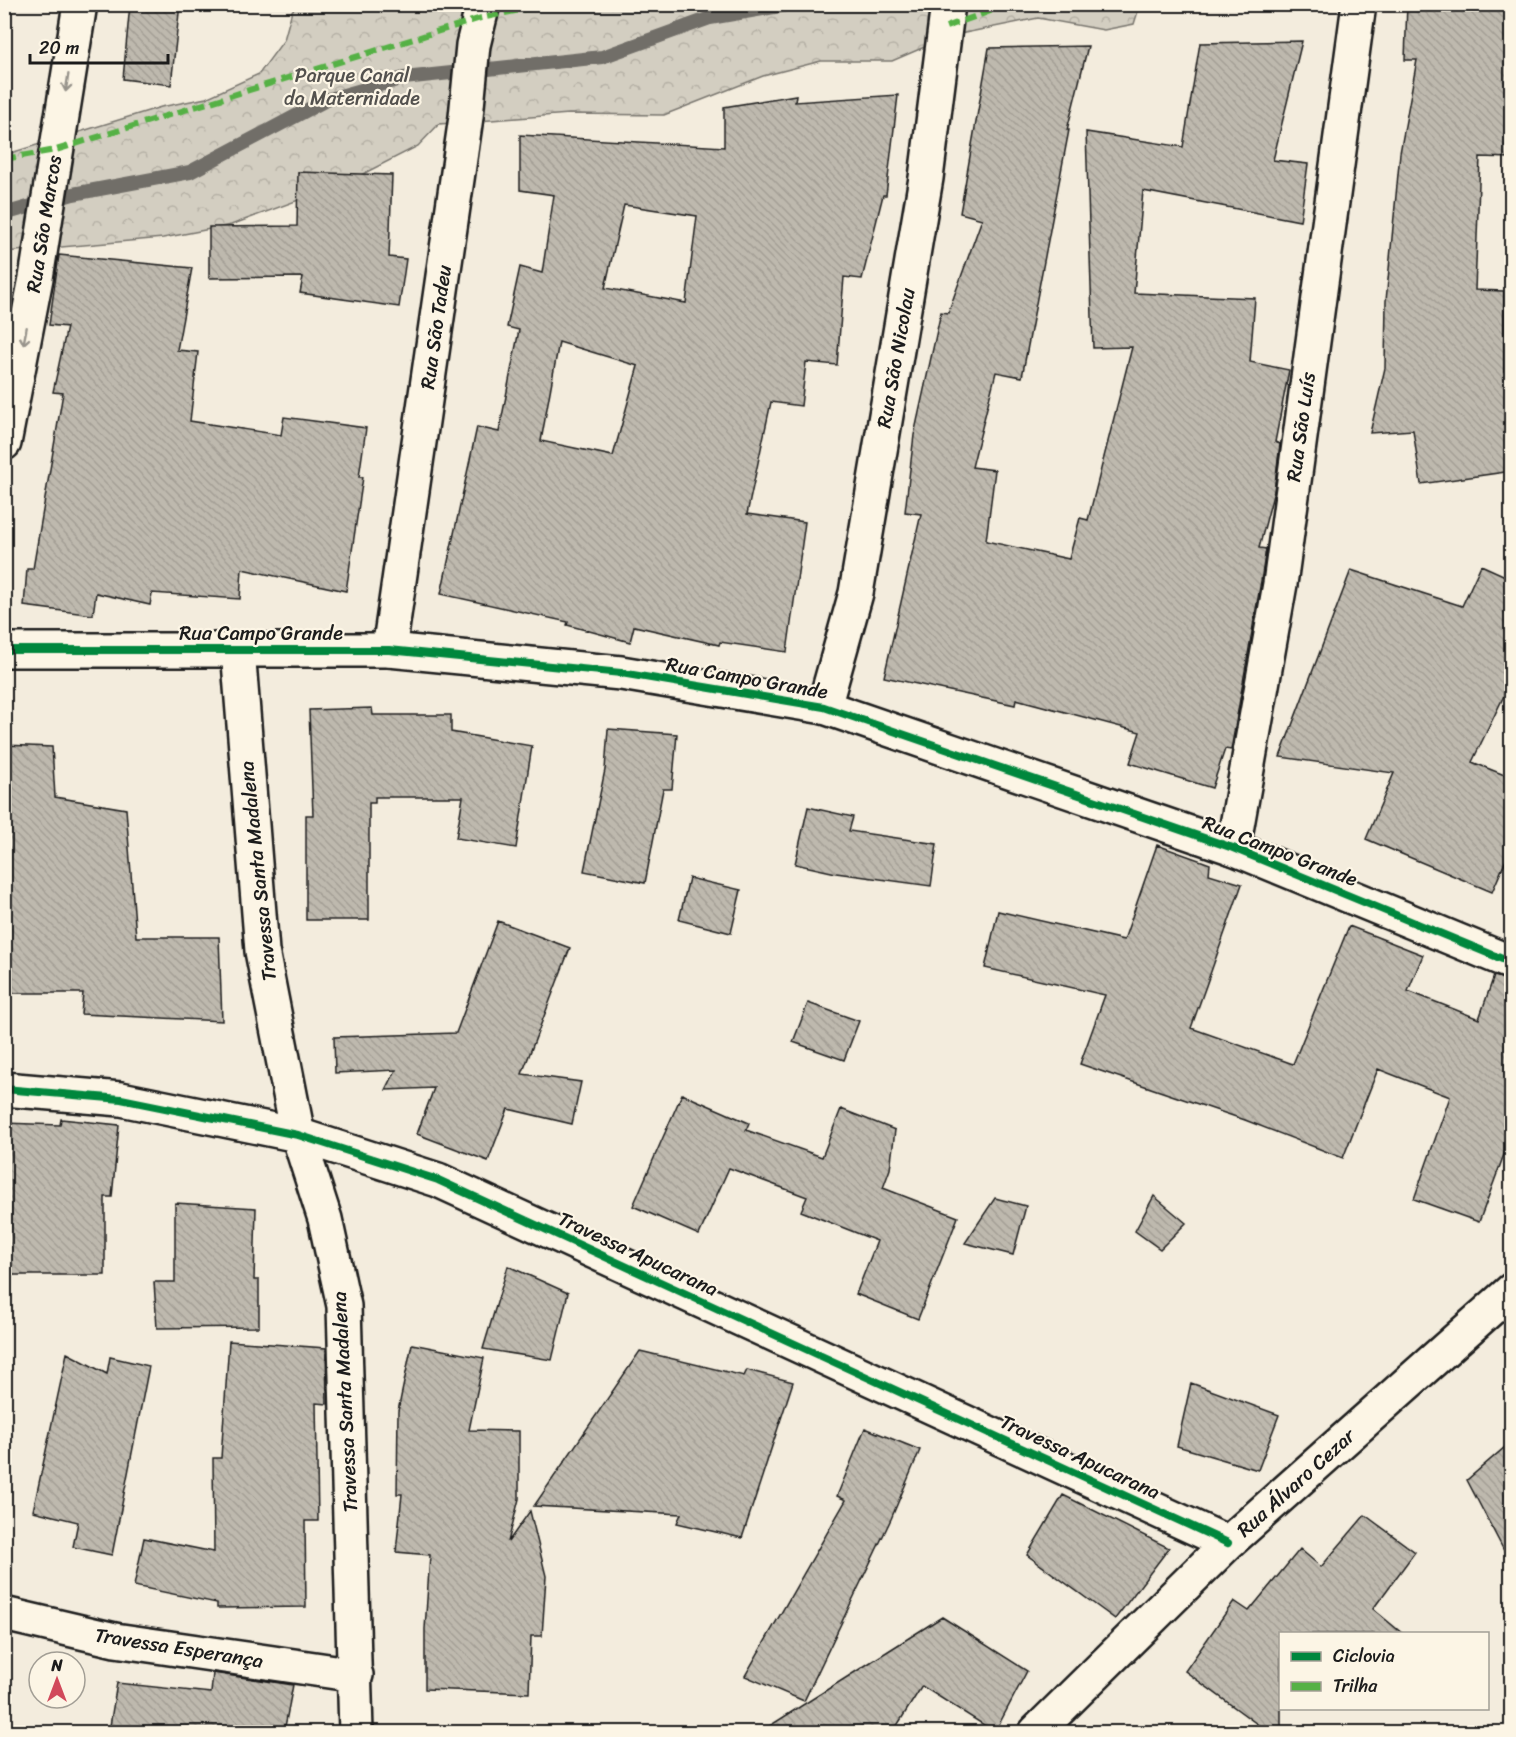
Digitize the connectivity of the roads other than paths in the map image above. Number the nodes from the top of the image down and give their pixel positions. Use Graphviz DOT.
graph roads {
  1 [pos="80,4"];
  2 [pos="483,4"];
  3 [pos="1359,4"];
  4 [pos="947,12"];
  5 [pos="4,443"];
  6 [pos="238,649"];
  7 [pos="4,650"];
  8 [pos="389,650"];
  9 [pos="824,707"];
  10 [pos="1233,848"];
  11 [pos="1512,963"];
  12 [pos="4,1089"];
  13 [pos="298,1135"];
  14 [pos="1512,1290"];
  15 [pos="1228,1543"];
  16 [pos="4,1614"];
  17 [pos="356,1675"];
  18 [pos="356,1732"];
  19 [pos="1036,1732"];
  1 -- 5 [label="street, Rua São Marcos, one-way"];
  2 -- 8 [label="street, Rua São Tadeu"];
  3 -- 10 [label="street, Rua São Luís"];
  4 -- 9 [label="street, Rua São Nicolau"];
  6 -- 7 [label="street, Rua Campo Grande"];
  6 -- 8 [label="street, Rua Campo Grande"];
  6 -- 13 [label="street, Travessa Santa Madalena"];
  8 -- 9 [label="street, Rua Campo Grande"];
  9 -- 10 [label="street, Rua Campo Grande"];
  10 -- 11 [label="street, Rua Campo Grande"];
  12 -- 13 [label="street, Travessa Apucarana"];
  13 -- 15 [label="street, Travessa Apucarana"];
  13 -- 17 [label="street, Travessa Santa Madalena"];
  14 -- 15 [label="street, Rua Álvaro Cezar"];
  15 -- 19 [label="street, Rua Álvaro Cezar"];
  16 -- 17 [label="street, Travessa Esperança"];
  17 -- 18 [label="street, Travessa Santa Madalena"];
}
